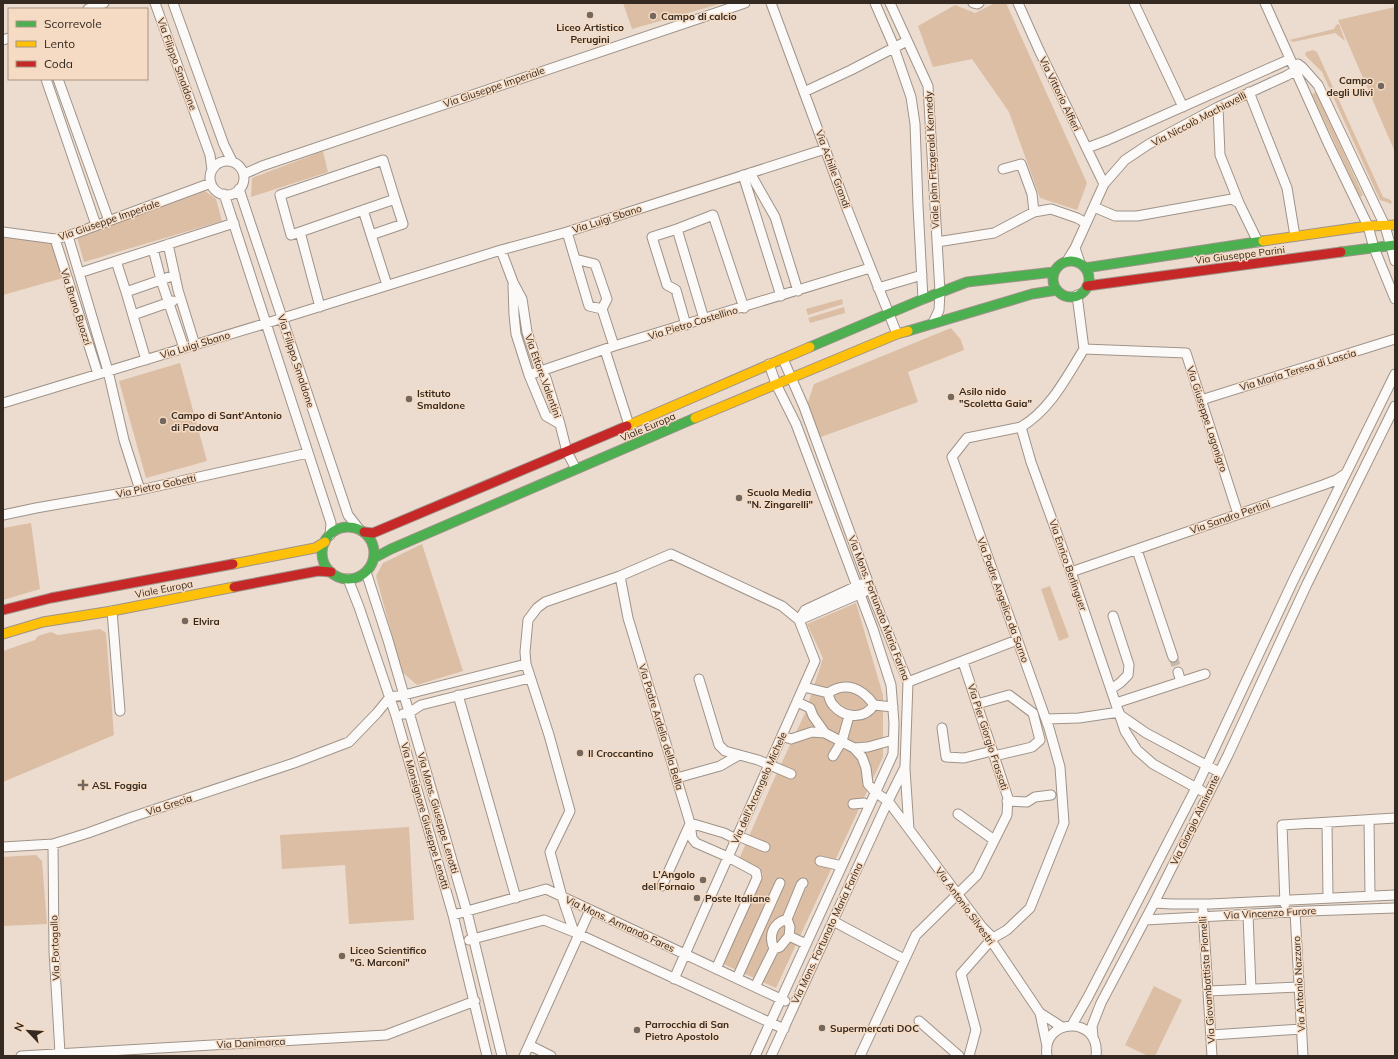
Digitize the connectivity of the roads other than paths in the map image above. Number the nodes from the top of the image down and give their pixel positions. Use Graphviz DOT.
graph roads {
  1 [pos="104,3"];
  2 [pos="155,3"];
  3 [pos="173,3"];
  4 [pos="745,3"];
  5 [pos="771,3"];
  6 [pos="875,3"];
  7 [pos="890,3"];
  8 [pos="973,3"];
  9 [pos="979,3"];
  10 [pos="1018,3"];
  11 [pos="1134,3"];
  12 [pos="1265,3"];
  13 [pos="91,8"];
  14 [pos="907,41"];
  15 [pos="894,48"];
  16 [pos="1290,59"];
  17 [pos="1299,69"];
  18 [pos="46,80"];
  19 [pos="58,80"];
  20 [pos="804,92"];
  21 [pos="1249,92"];
  22 [pos="1183,107"];
  23 [pos="1218,107"];
  24 [pos="1087,148"];
  25 [pos="826,149"];
  26 [pos="232,162"];
  27 [pos="1003,169"];
  28 [pos="212,170"];
  29 [pos="244,174"];
  30 [pos="746,174"];
  31 [pos="212,183"];
  32 [pos="1104,184"];
  33 [pos="239,189"];
  34 [pos="224,194"];
  35 [pos="395,199"];
  36 [pos="1239,203"];
  37 [pos="1094,207"];
  38 [pos="363,210"];
  39 [pos="1034,212"];
  40 [pos="109,221"];
  41 [pos="234,223"];
  42 [pos="1086,223"];
  43 [pos="96,225"];
  44 [pos="1395,225"];
  45 [pos="1368,226"];
  46 [pos="1385,226"];
  47 [pos="677,228"];
  48 [pos="3,232"];
  49 [pos="300,232"];
  50 [pos="567,232"];
  51 [pos="371,235"];
  52 [pos="68,236"];
  53 [pos="1295,236"];
  54 [pos="782,238"];
  55 [pos="55,239"];
  56 [pos="937,242"];
  57 [pos="1258,242"];
  58 [pos="168,244"];
  59 [pos="765,244"];
  60 [pos="1393,246"];
  61 [pos="1075,248"];
  62 [pos="1374,248"];
  63 [pos="153,249"];
  64 [pos="501,250"];
  65 [pos="575,259"];
  66 [pos="116,261"];
  67 [pos="1067,261"];
  68 [pos="1395,261"];
  69 [pos="1082,266"];
  70 [pos="870,268"];
  71 [pos="1054,272"];
  72 [pos="79,273"];
  73 [pos="175,275"];
  74 [pos="922,275"];
  75 [pos="161,280"];
  76 [pos="513,282"];
  77 [pos="387,285"];
  78 [pos="1087,286"];
  79 [pos="878,288"];
  80 [pos="1057,290"];
  81 [pos="798,291"];
  82 [pos="126,292"];
  83 [pos="940,292"];
  84 [pos="1077,295"];
  85 [pos="781,296"];
  86 [pos="181,298"];
  87 [pos="1395,298"];
  88 [pos="923,299"];
  89 [pos="169,303"];
  90 [pos="320,307"];
  91 [pos="744,308"];
  92 [pos="602,309"];
  93 [pos="889,314"];
  94 [pos="133,315"];
  95 [pos="282,319"];
  96 [pos="704,320"];
  97 [pos="266,323"];
  98 [pos="933,323"];
  99 [pos="686,325"];
  100 [pos="897,334"];
  101 [pos="1395,339"];
  102 [pos="195,345"];
  103 [pos="184,348"];
  104 [pos="610,348"];
  105 [pos="1084,349"];
  106 [pos="783,359"];
  107 [pos="146,360"];
  108 [pos="769,364"];
  109 [pos="108,371"];
  110 [pos="540,371"];
  111 [pos="98,374"];
  112 [pos="1395,374"];
  113 [pos="529,375"];
  114 [pos="791,378"];
  115 [pos="776,384"];
  116 [pos="1201,400"];
  117 [pos="3,402"];
  118 [pos="1395,406"];
  119 [pos="560,424"];
  120 [pos="629,425"];
  121 [pos="1021,427"];
  122 [pos="567,452"];
  123 [pos="308,453"];
  124 [pos="576,470"];
  125 [pos="1346,473"];
  126 [pos="1323,485"];
  127 [pos="140,490"];
  128 [pos="1332,502"];
  129 [pos="1238,514"];
  130 [pos="3,515"];
  131 [pos="362,531"];
  132 [pos="327,539"];
  133 [pos="1137,550"];
  134 [pos="374,558"];
  135 [pos="331,572"];
  136 [pos="366,572"];
  137 [pos="1072,572"];
  138 [pos="620,576"];
  139 [pos="348,579"];
  140 [pos="869,585"];
  141 [pos="858,590"];
  142 [pos="3,610"];
  143 [pos="112,611"];
  144 [pos="1113,616"];
  145 [pos="799,620"];
  146 [pos="3,634"];
  147 [pos="1017,640"];
  148 [pos="1173,657"];
  149 [pos="963,662"];
  150 [pos="526,664"];
  151 [pos="1178,672"];
  152 [pos="1205,674"];
  153 [pos="530,678"];
  154 [pos="699,679"];
  155 [pos="461,680"];
  156 [pos="908,682"];
  157 [pos="1181,682"];
  158 [pos="804,687"];
  159 [pos="1111,689"];
  160 [pos="828,693"];
  161 [pos="404,695"];
  162 [pos="462,695"];
  163 [pos="390,697"];
  164 [pos="797,702"];
  165 [pos="977,704"];
  166 [pos="874,705"];
  167 [pos="893,707"];
  168 [pos="1118,710"];
  169 [pos="120,711"];
  170 [pos="409,713"];
  171 [pos="396,716"];
  172 [pos="849,716"];
  173 [pos="1046,719"];
  174 [pos="942,728"];
  175 [pos="825,733"];
  176 [pos="782,736"];
  177 [pos="893,740"];
  178 [pos="842,742"];
  179 [pos="854,748"];
  180 [pos="993,753"];
  181 [pos="739,755"];
  182 [pos="833,756"];
  183 [pos="769,764"];
  184 [pos="1207,765"];
  185 [pos="905,768"];
  186 [pos="1220,772"];
  187 [pos="791,774"];
  188 [pos="676,778"];
  189 [pos="1196,788"];
  190 [pos="875,792"];
  191 [pos="1208,794"];
  192 [pos="1051,795"];
  193 [pos="888,801"];
  194 [pos="1007,801"];
  195 [pos="853,804"];
  196 [pos="869,806"];
  197 [pos="958,814"];
  198 [pos="1395,818"];
  199 [pos="1369,820"];
  200 [pos="1327,822"];
  201 [pos="690,823"];
  202 [pos="909,829"];
  203 [pos="737,838"];
  204 [pos="994,840"];
  205 [pos="53,844"];
  206 [pos="3,847"];
  207 [pos="765,847"];
  208 [pos="728,857"];
  209 [pos="820,860"];
  210 [pos="842,866"];
  211 [pos="780,883"];
  212 [pos="803,883"];
  213 [pos="662,886"];
  214 [pos="957,894"];
  215 [pos="1395,895"];
  216 [pos="1370,896"];
  217 [pos="562,897"];
  218 [pos="1328,897"];
  219 [pos="516,898"];
  220 [pos="1285,900"];
  221 [pos="1154,903"];
  222 [pos="1203,904"];
  223 [pos="1395,908"];
  224 [pos="590,910"];
  225 [pos="467,912"];
  226 [pos="1291,912"];
  227 [pos="453,915"];
  228 [pos="1248,915"];
  229 [pos="1203,916"];
  230 [pos="787,919"];
  231 [pos="1145,920"];
  232 [pos="833,921"];
  233 [pos="761,926"];
  234 [pos="982,927"];
  235 [pos="772,930"];
  236 [pos="576,934"];
  237 [pos="789,936"];
  238 [pos="474,939"];
  239 [pos="991,940"];
  240 [pos="460,942"];
  241 [pos="806,944"];
  242 [pos="774,949"];
  243 [pos="685,954"];
  244 [pos="904,959"];
  245 [pos="716,969"];
  246 [pos="737,978"];
  247 [pos="674,979"];
  248 [pos="756,987"];
  249 [pos="1299,987"];
  250 [pos="1251,989"];
  251 [pos="1208,991"];
  252 [pos="781,999"];
  253 [pos="475,1001"];
  254 [pos="794,1005"];
  255 [pos="1040,1013"];
  256 [pos="918,1021"];
  257 [pos="770,1023"];
  258 [pos="1072,1025"];
  259 [pos="1062,1027"];
  260 [pos="784,1029"];
  261 [pos="1302,1029"];
  262 [pos="1211,1035"];
  263 [pos="1093,1037"];
  264 [pos="529,1046"];
  265 [pos="1047,1046"];
  266 [pos="60,1053"];
  267 [pos="21,1056"];
  268 [pos="487,1056"];
  269 [pos="502,1056"];
  270 [pos="524,1056"];
  271 [pos="551,1056"];
  272 [pos="755,1056"];
  273 [pos="771,1056"];
  274 [pos="860,1056"];
  275 [pos="959,1056"];
  276 [pos="969,1056"];
  277 [pos="1047,1056"];
  278 [pos="1096,1056"];
  279 [pos="1212,1056"];
  280 [pos="1303,1056"];
  1 -- 13 [label="street"];
  2 -- 28 [label="street, Via Filippo Smaldone"];
  3 -- 26 [label="street, Via Filippo Smaldone"];
  4 -- 29 [label="street, Via Giuseppe Imperiale"];
  5 -- 20 [label="street, Via Achille Grandi"];
  6 -- 15 [label="street, Viale John Fitzgerald Kennedy"];
  7 -- 14 [label="street, Viale John Fitzgerald Kennedy"];
  8 -- 9 [label="street"];
  10 -- 24 [label="street, Via Vittorio Alfieri"];
  11 -- 22 [label="street"];
  12 -- 16 [label="street"];
  14 -- 15 [label="street"];
  14 -- 56 [label="street, Viale John Fitzgerald Kennedy"];
  15 -- 20 [label="street"];
  15 -- 74 [label="street, Viale John Fitzgerald Kennedy"];
  16 -- 17 [label="street"];
  16 -- 22 [label="street, Via Niccolò Machiavelli"];
  17 -- 21 [label="street, Via Niccolò Machiavelli"];
  17 -- 45 [label="street"];
  17 -- 46 [label="street"];
  18 -- 43 [label="street"];
  19 -- 40 [label="street"];
  20 -- 25 [label="street, Via Achille Grandi"];
  21 -- 23 [label="street, Via Niccolò Machiavelli"];
  21 -- 53 [label="street"];
  22 -- 24 [label="street, Via Niccolò Machiavelli"];
  23 -- 32 [label="street, Via Niccolò Machiavelli"];
  23 -- 36 [label="street"];
  24 -- 32 [label="street, Via Vittorio Alfieri"];
  25 -- 30 [label="street, Via Luigi Sbano"];
  25 -- 70 [label="street, Via Achille Grandi"];
  26 -- 28 [label="street"];
  26 -- 29 [label="street"];
  27 -- 39 [label="street"];
  28 -- 31 [label="street"];
  29 -- 33 [label="street"];
  30 -- 50 [label="street, Via Luigi Sbano"];
  30 -- 54 [label="street"];
  30 -- 59 [label="street"];
  31 -- 34 [label="street"];
  31 -- 40 [label="street, Via Giuseppe Imperiale"];
  32 -- 37 [label="street, Via Niccolò Machiavelli"];
  33 -- 34 [label="street"];
  33 -- 95 [label="street, Via Filippo Smaldone"];
  34 -- 41 [label="street, Via Filippo Smaldone"];
  35 -- 38 [label="street"];
  35 -- 49 [label="street"];
  35 -- 51 [label="street"];
  36 -- 37 [label="street"];
  36 -- 57 [label="street"];
  37 -- 42 [label="street, Via Niccolò Machiavelli"];
  38 -- 49 [label="street"];
  38 -- 51 [label="street"];
  39 -- 42 [label="street"];
  39 -- 56 [label="street"];
  40 -- 43 [label="street, Via Giuseppe Imperiale"];
  41 -- 58 [label="street"];
  41 -- 97 [label="street, Via Filippo Smaldone"];
  42 -- 61 [label="street, Via Niccolò Machiavelli"];
  43 -- 52 [label="street, Via Giuseppe Imperiale"];
  44 -- 46 [label="street, Via Giuseppe Parini"];
  45 -- 46 [label="street, Via Giuseppe Parini"];
  45 -- 53 [label="street, Via Giuseppe Parini"];
  45 -- 62 [label="street"];
  46 -- 60 [label="street"];
  47 -- 91 [label="street"];
  47 -- 96 [label="street"];
  47 -- 99 [label="street"];
  48 -- 55 [label="street, Via Giuseppe Imperiale"];
  49 -- 90 [label="street"];
  50 -- 64 [label="street, Via Luigi Sbano"];
  50 -- 65 [label="street"];
  51 -- 77 [label="street"];
  52 -- 55 [label="street, Via Giuseppe Imperiale"];
  52 -- 72 [label="street, Via Bruno Buozzi"];
  53 -- 57 [label="street, Via Giuseppe Parini"];
  54 -- 59 [label="street"];
  54 -- 81 [label="street"];
  55 -- 111 [label="street, Via Bruno Buozzi"];
  56 -- 83 [label="street, Viale John Fitzgerald Kennedy"];
  57 -- 69 [label="street, Via Giuseppe Parini"];
  58 -- 63 [label="street"];
  58 -- 73 [label="street"];
  59 -- 85 [label="street"];
  60 -- 62 [label="street, Via Giuseppe Parini"];
  60 -- 68 [label="street"];
  61 -- 67 [label="street, Via Niccolò Machiavelli"];
  61 -- 69 [label="street"];
  62 -- 78 [label="street, Via Giuseppe Parini"];
  62 -- 87 [label="street"];
  63 -- 66 [label="street"];
  63 -- 75 [label="street"];
  64 -- 76 [label="street, Via Ettore Valentini"];
  64 -- 77 [label="street, Via Luigi Sbano"];
  65 -- 92 [label="street"];
  65 -- 92 [label="street"];
  66 -- 72 [label="street"];
  66 -- 82 [label="street"];
  67 -- 69 [label="street"];
  67 -- 71 [label="street"];
  69 -- 78 [label="street"];
  70 -- 79 [label="street, Via Achille Grandi"];
  70 -- 81 [label="street, Via Pietro Castellino"];
  71 -- 80 [label="street"];
  71 -- 83 [label="street"];
  72 -- 109 [label="street, Via Bruno Buozzi"];
  73 -- 75 [label="street"];
  73 -- 86 [label="street"];
  74 -- 79 [label="street"];
  74 -- 88 [label="street, Viale John Fitzgerald Kennedy"];
  75 -- 82 [label="street"];
  75 -- 89 [label="street"];
  76 -- 110 [label="street, Via Ettore Valentini"];
  76 -- 113 [label="street, Via Ettore Valentini"];
  77 -- 90 [label="street, Via Luigi Sbano"];
  78 -- 84 [label="street"];
  79 -- 93 [label="street, Via Achille Grandi"];
  80 -- 84 [label="street"];
  80 -- 98 [label="street"];
  81 -- 85 [label="street, Via Pietro Castellino"];
  82 -- 94 [label="street"];
  83 -- 88 [label="street"];
  83 -- 98 [label="street, Viale John Fitzgerald Kennedy"];
  84 -- 105 [label="street"];
  85 -- 91 [label="street, Via Pietro Castellino"];
  86 -- 89 [label="street"];
  86 -- 102 [label="street"];
  88 -- 93 [label="street, Viale Europa"];
  89 -- 94 [label="street"];
  89 -- 103 [label="street"];
  90 -- 95 [label="street, Via Luigi Sbano"];
  91 -- 96 [label="street, Via Pietro Castellino"];
  92 -- 104 [label="street"];
  93 -- 100 [label="street, Via Achille Grandi"];
  93 -- 106 [label="street, Viale Europa"];
  94 -- 107 [label="street"];
  95 -- 97 [label="street, Via Luigi Sbano"];
  95 -- 131 [label="street, Via Filippo Smaldone"];
  96 -- 99 [label="street, Via Pietro Castellino"];
  97 -- 102 [label="street, Via Luigi Sbano"];
  97 -- 123 [label="street, Via Filippo Smaldone"];
  98 -- 100 [label="street, Viale Europa"];
  99 -- 104 [label="street, Via Pietro Castellino"];
  100 -- 114 [label="street, Viale Europa"];
  101 -- 116 [label="street, Via Maria Teresa di Lascia"];
  102 -- 103 [label="street, Via Luigi Sbano"];
  103 -- 107 [label="street, Via Luigi Sbano"];
  104 -- 110 [label="street, Via Pietro Castellino"];
  104 -- 120 [label="street"];
  105 -- 116 [label="street, Via Giuseppe Lagonigro"];
  105 -- 121 [label="street, Via Padre Angelico da Sarno"];
  106 -- 108 [label="street, Viale Europa"];
  106 -- 114 [label="street, Via Mons. Fortunato Maria Farina"];
  107 -- 109 [label="street, Via Luigi Sbano"];
  108 -- 115 [label="street, Via Mons. Fortunato Maria Farina"];
  108 -- 120 [label="street, Viale Europa"];
  109 -- 111 [label="street, Via Luigi Sbano"];
  109 -- 127 [label="street, Via Bruno Buozzi"];
  110 -- 113 [label="street, Via Pietro Castellino"];
  110 -- 119 [label="street, Via Ettore Valentini"];
  111 -- 117 [label="street, Via Luigi Sbano"];
  112 -- 125 [label="street"];
  113 -- 119 [label="street, Via Ettore Valentini"];
  114 -- 115 [label="street, Viale Europa"];
  114 -- 140 [label="street, Via Mons. Fortunato Maria Farina"];
  115 -- 124 [label="street, Viale Europa"];
  115 -- 141 [label="street, Via Mons. Fortunato Maria Farina"];
  116 -- 129 [label="street, Via Giuseppe Lagonigro"];
  118 -- 186 [label="street"];
  119 -- 122 [label="street, Via Ettore Valentini"];
  120 -- 122 [label="street, Viale Europa"];
  121 -- 137 [label="street, Via Enrico Berlinguer"];
  121 -- 147 [label="street, Via Padre Angelico da Sarno"];
  122 -- 124 [label="street, Via Ettore Valentini"];
  122 -- 131 [label="street, Viale Europa"];
  123 -- 127 [label="street, Via Pietro Gobetti"];
  123 -- 132 [label="street, Via Filippo Smaldone"];
  124 -- 134 [label="street, Viale Europa"];
  125 -- 126 [label="street, Via Sandro Pertini"];
  125 -- 128 [label="street"];
  126 -- 128 [label="street"];
  126 -- 129 [label="street, Via Sandro Pertini"];
  127 -- 130 [label="street, Via Pietro Gobetti"];
  128 -- 184 [label="street"];
  129 -- 133 [label="street, Via Sandro Pertini"];
  131 -- 132 [label="street"];
  131 -- 134 [label="street"];
  132 -- 135 [label="street"];
  132 -- 142 [label="street, Viale Europa"];
  133 -- 137 [label="street, Via Sandro Pertini"];
  133 -- 148 [label="street"];
  134 -- 136 [label="street"];
  135 -- 139 [label="street"];
  135 -- 143 [label="street, Viale Europa"];
  136 -- 139 [label="street"];
  136 -- 161 [label="street, Via Mons. Giuseppe Lenotti"];
  137 -- 159 [label="street, Via Enrico Berlinguer"];
  138 -- 145 [label="street"];
  138 -- 150 [label="street"];
  138 -- 188 [label="street, Via Padre Ardelio della Bella"];
  139 -- 163 [label="street, Via Monsignore Giuseppe Lenotti"];
  140 -- 141 [label="street"];
  140 -- 156 [label="street, Via Mons. Fortunato Maria Farina"];
  141 -- 145 [label="street"];
  141 -- 167 [label="street, Via Mons. Fortunato Maria Farina"];
  143 -- 146 [label="street, Viale Europa"];
  143 -- 169 [label="street"];
  144 -- 159 [label="street"];
  145 -- 158 [label="street, Via dell'Arcangelo Michele"];
  147 -- 149 [label="street"];
  147 -- 173 [label="street, Via Padre Angelico da Sarno"];
  149 -- 156 [label="street"];
  149 -- 165 [label="street, Via Pier Giorgio Frassati"];
  150 -- 153 [label="street"];
  150 -- 155 [label="street"];
  151 -- 157 [label="street"];
  152 -- 157 [label="street"];
  153 -- 162 [label="street"];
  153 -- 217 [label="street"];
  154 -- 181 [label="street"];
  155 -- 161 [label="street"];
  155 -- 162 [label="street"];
  156 -- 185 [label="street, Via Mons. Fortunato Maria Farina"];
  157 -- 168 [label="street"];
  158 -- 160 [label="street"];
  158 -- 164 [label="street, Via dell'Arcangelo Michele"];
  159 -- 168 [label="street, Via Enrico Berlinguer"];
  160 -- 166 [label="street"];
  160 -- 172 [label="street"];
  161 -- 163 [label="street"];
  161 -- 170 [label="street, Via Mons. Giuseppe Lenotti"];
  162 -- 170 [label="street"];
  162 -- 219 [label="street"];
  163 -- 171 [label="street, Via Monsignore Giuseppe Lenotti"];
  163 -- 205 [label="street, Via Grecia"];
  164 -- 175 [label="street"];
  164 -- 176 [label="street, Via dell'Arcangelo Michele"];
  165 -- 180 [label="street, Via Pier Giorgio Frassati"];
  165 -- 180 [label="street"];
  166 -- 167 [label="street"];
  166 -- 172 [label="street"];
  167 -- 177 [label="street, Via Mons. Fortunato Maria Farina"];
  168 -- 173 [label="street"];
  168 -- 184 [label="street"];
  168 -- 189 [label="street, Via Enrico Berlinguer"];
  170 -- 171 [label="street"];
  170 -- 225 [label="street, Via Mons. Giuseppe Lenotti"];
  171 -- 227 [label="street, Via Monsignore Giuseppe Lenotti"];
  172 -- 178 [label="street"];
  173 -- 234 [label="street, Via Padre Angelico da Sarno"];
  174 -- 180 [label="street"];
  175 -- 176 [label="street"];
  175 -- 178 [label="street"];
  176 -- 183 [label="street, Via dell'Arcangelo Michele"];
  177 -- 179 [label="street"];
  177 -- 190 [label="street, Via Mons. Fortunato Maria Farina"];
  178 -- 179 [label="street"];
  178 -- 182 [label="street"];
  179 -- 190 [label="street"];
  180 -- 194 [label="street, Via Pier Giorgio Frassati"];
  181 -- 183 [label="street"];
  181 -- 188 [label="street"];
  183 -- 187 [label="street"];
  183 -- 203 [label="street, Via dell'Arcangelo Michele"];
  184 -- 186 [label="street, Via Giorgio Almirante"];
  184 -- 189 [label="street, Via Giorgio Almirante"];
  185 -- 193 [label="street, Via Mons. Fortunato Maria Farina"];
  185 -- 202 [label="street"];
  186 -- 191 [label="street, Via Giorgio Almirante"];
  188 -- 201 [label="street, Via Padre Ardelio della Bella"];
  189 -- 191 [label="street, Via Enrico Berlinguer"];
  189 -- 258 [label="street, Via Giorgio Almirante"];
  190 -- 193 [label="street, Via Antonio Silvestri"];
  190 -- 196 [label="street, Via Mons. Fortunato Maria Farina"];
  191 -- 221 [label="street, Via Giorgio Almirante"];
  192 -- 194 [label="street"];
  193 -- 202 [label="street, Via Antonio Silvestri"];
  193 -- 232 [label="street, Via Mons. Fortunato Maria Farina"];
  194 -- 204 [label="street, Via Pier Giorgio Frassati"];
  195 -- 196 [label="street"];
  196 -- 210 [label="street, Via Mons. Fortunato Maria Farina"];
  197 -- 204 [label="street"];
  198 -- 199 [label="street"];
  199 -- 200 [label="street"];
  199 -- 216 [label="street"];
  200 -- 218 [label="street"];
  200 -- 220 [label="street, Via Antonio Nazzaro"];
  201 -- 203 [label="street"];
  201 -- 208 [label="street, Via Padre Ardelio della Bella"];
  201 -- 213 [label="street"];
  202 -- 214 [label="street, Via Antonio Silvestri"];
  203 -- 207 [label="street"];
  203 -- 208 [label="street, Via dell'Arcangelo Michele"];
  204 -- 214 [label="street, Via Pier Giorgio Frassati"];
  205 -- 206 [label="street, Via Grecia"];
  205 -- 266 [label="street, Via Portogallo"];
  208 -- 243 [label="street, Via dell'Arcangelo Michele"];
  208 -- 245 [label="street, Via Padre Ardelio della Bella"];
  209 -- 210 [label="street"];
  210 -- 241 [label="street, Via Mons. Fortunato Maria Farina"];
  211 -- 233 [label="street"];
  212 -- 230 [label="street"];
  214 -- 234 [label="street, Via Antonio Silvestri"];
  214 -- 244 [label="street, Via Pier Giorgio Frassati"];
  215 -- 216 [label="street, Via Vincenzo Furore"];
  216 -- 218 [label="street, Via Vincenzo Furore"];
  217 -- 219 [label="street, Via Mons. Armando Fares"];
  217 -- 224 [label="street, Via Mons. Armando Fares"];
  217 -- 236 [label="street"];
  218 -- 220 [label="street, Via Vincenzo Furore"];
  219 -- 225 [label="street, Via Mons. Armando Fares"];
  220 -- 222 [label="street, Via Vincenzo Furore"];
  220 -- 226 [label="street, Via Antonio Nazzaro"];
  221 -- 222 [label="street, Via Vincenzo Furore"];
  221 -- 231 [label="street, Via Giorgio Almirante"];
  222 -- 229 [label="street, Via Giovambattista Piomelli"];
  223 -- 226 [label="street, Via Vincenzo Furore"];
  224 -- 236 [label="street"];
  224 -- 243 [label="street, Via Mons. Armando Fares"];
  225 -- 227 [label="street, Via Mons. Armando Fares"];
  225 -- 238 [label="street, Via Mons. Giuseppe Lenotti"];
  226 -- 228 [label="street, Via Vincenzo Furore"];
  226 -- 249 [label="street, Via Antonio Nazzaro"];
  227 -- 240 [label="street, Via Monsignore Giuseppe Lenotti"];
  228 -- 229 [label="street, Via Vincenzo Furore"];
  228 -- 250 [label="street"];
  229 -- 231 [label="street, Via Vincenzo Furore"];
  229 -- 251 [label="street, Via Giovambattista Piomelli"];
  230 -- 235 [label="street"];
  230 -- 237 [label="street"];
  231 -- 263 [label="street, Via Giorgio Almirante"];
  232 -- 244 [label="street"];
  232 -- 254 [label="street, Via Mons. Fortunato Maria Farina"];
  233 -- 235 [label="street"];
  233 -- 246 [label="street"];
  234 -- 239 [label="street, Via Antonio Silvestri"];
  235 -- 242 [label="street"];
  236 -- 238 [label="street"];
  236 -- 247 [label="street"];
  236 -- 264 [label="street"];
  237 -- 241 [label="street"];
  237 -- 242 [label="street"];
  238 -- 240 [label="street"];
  238 -- 269 [label="street, Via Mons. Giuseppe Lenotti"];
  239 -- 255 [label="street, Via Antonio Silvestri"];
  239 -- 276 [label="street"];
  240 -- 253 [label="street, Via Monsignore Giuseppe Lenotti"];
  241 -- 252 [label="street, Via Mons. Fortunato Maria Farina"];
  242 -- 248 [label="street"];
  243 -- 245 [label="street, Via Mons. Armando Fares"];
  243 -- 247 [label="street, Via dell'Arcangelo Michele"];
  244 -- 274 [label="street, Via Pier Giorgio Frassati"];
  245 -- 246 [label="street, Via Mons. Armando Fares"];
  246 -- 248 [label="street, Via Mons. Armando Fares"];
  247 -- 257 [label="street"];
  248 -- 252 [label="street, Via Mons. Armando Fares"];
  249 -- 250 [label="street"];
  249 -- 261 [label="street, Via Antonio Nazzaro"];
  250 -- 251 [label="street"];
  251 -- 262 [label="street, Via Giovambattista Piomelli"];
  252 -- 254 [label="street, Via Mons. Armando Fares"];
  252 -- 257 [label="street, Via Mons. Fortunato Maria Farina"];
  253 -- 266 [label="street, Via Danimarca"];
  253 -- 268 [label="street, Via Monsignore Giuseppe Lenotti"];
  254 -- 260 [label="street, Via Mons. Fortunato Maria Farina"];
  255 -- 259 [label="street, Via Antonio Silvestri"];
  255 -- 265 [label="street, Via Antonio Silvestri"];
  256 -- 275 [label="street"];
  257 -- 260 [label="street"];
  257 -- 272 [label="street, Via Mons. Fortunato Maria Farina"];
  258 -- 259 [label="street"];
  258 -- 263 [label="street"];
  259 -- 265 [label="street"];
  260 -- 273 [label="street, Via Mons. Fortunato Maria Farina"];
  261 -- 262 [label="street"];
  261 -- 280 [label="street, Via Antonio Nazzaro"];
  262 -- 279 [label="street, Via Giovambattista Piomelli"];
  263 -- 278 [label="street, Via Giorgio Almirante"];
  264 -- 270 [label="street"];
  264 -- 271 [label="street"];
  265 -- 277 [label="street, Via Antonio Silvestri"];
  266 -- 267 [label="street, Via Danimarca"];
}
